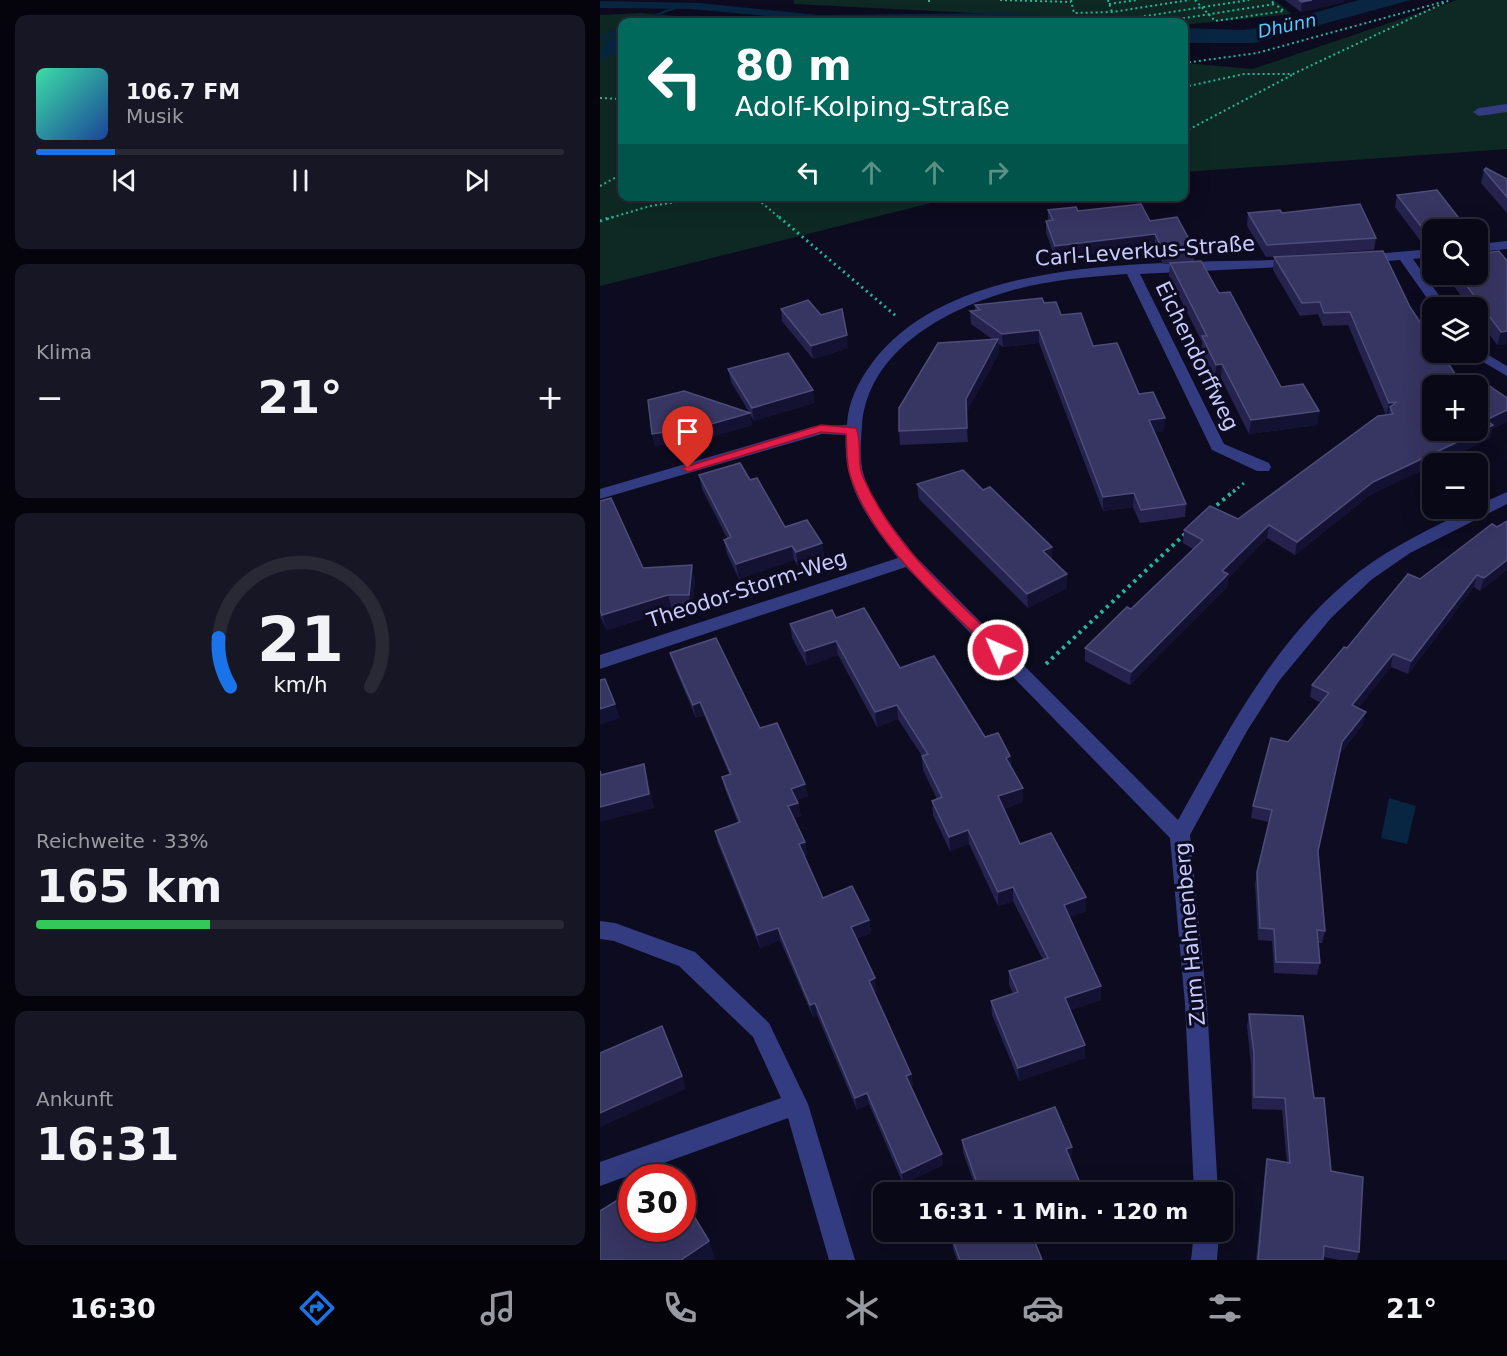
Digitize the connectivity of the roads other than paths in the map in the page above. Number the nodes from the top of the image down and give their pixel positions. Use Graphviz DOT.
graph roads {
  1 [pos="1507,108"];
  2 [pos="1479,112"];
  3 [pos="1507,245"];
  4 [pos="1488,247"];
  5 [pos="1422,254"];
  6 [pos="1404,256"];
  7 [pos="1347,260"];
  8 [pos="1314,262"];
  9 [pos="1132,271"];
  10 [pos="1433,297"];
  11 [pos="1488,361"];
  12 [pos="1507,372"];
  13 [pos="852,430"];
  14 [pos="1263,467"];
  15 [pos="600,494"];
  16 [pos="1507,497"];
  17 [pos="909,560"];
  18 [pos="600,662"];
  19 [pos="1180,835"];
  20 [pos="600,930"];
  21 [pos="796,1104"];
  22 [pos="600,1174"];
  23 [pos="1205,1182"];
  24 [pos="1206,1242"];
  25 [pos="842,1260"];
  26 [pos="1203,1260"];
  1 -- 2 [label="street"];
  3 -- 4 [label="street"];
  5 -- 6 [label="street"];
  6 -- 7 [label="street"];
  6 -- 10 [label="street"];
  8 -- 9 [label="street, Carl-Leverkus-Straße"];
  9 -- 13 [label="street, Carl-Leverkus-Straße"];
  9 -- 14 [label="street, Eichendorffweg"];
  11 -- 12 [label="street"];
  13 -- 15 [label="street"];
  13 -- 17 [label="street, Carl-Leverkus-Straße"];
  16 -- 19 [label="street, Zum Hahnenberg"];
  17 -- 18 [label="street, Theodor-Storm-Weg"];
  17 -- 19 [label="street, Carl-Leverkus-Straße"];
  19 -- 23 [label="street, Zum Hahnenberg"];
  20 -- 21 [label="street"];
  21 -- 22 [label="street"];
  21 -- 25 [label="street"];
  24 -- 26 [label="street"];
}
